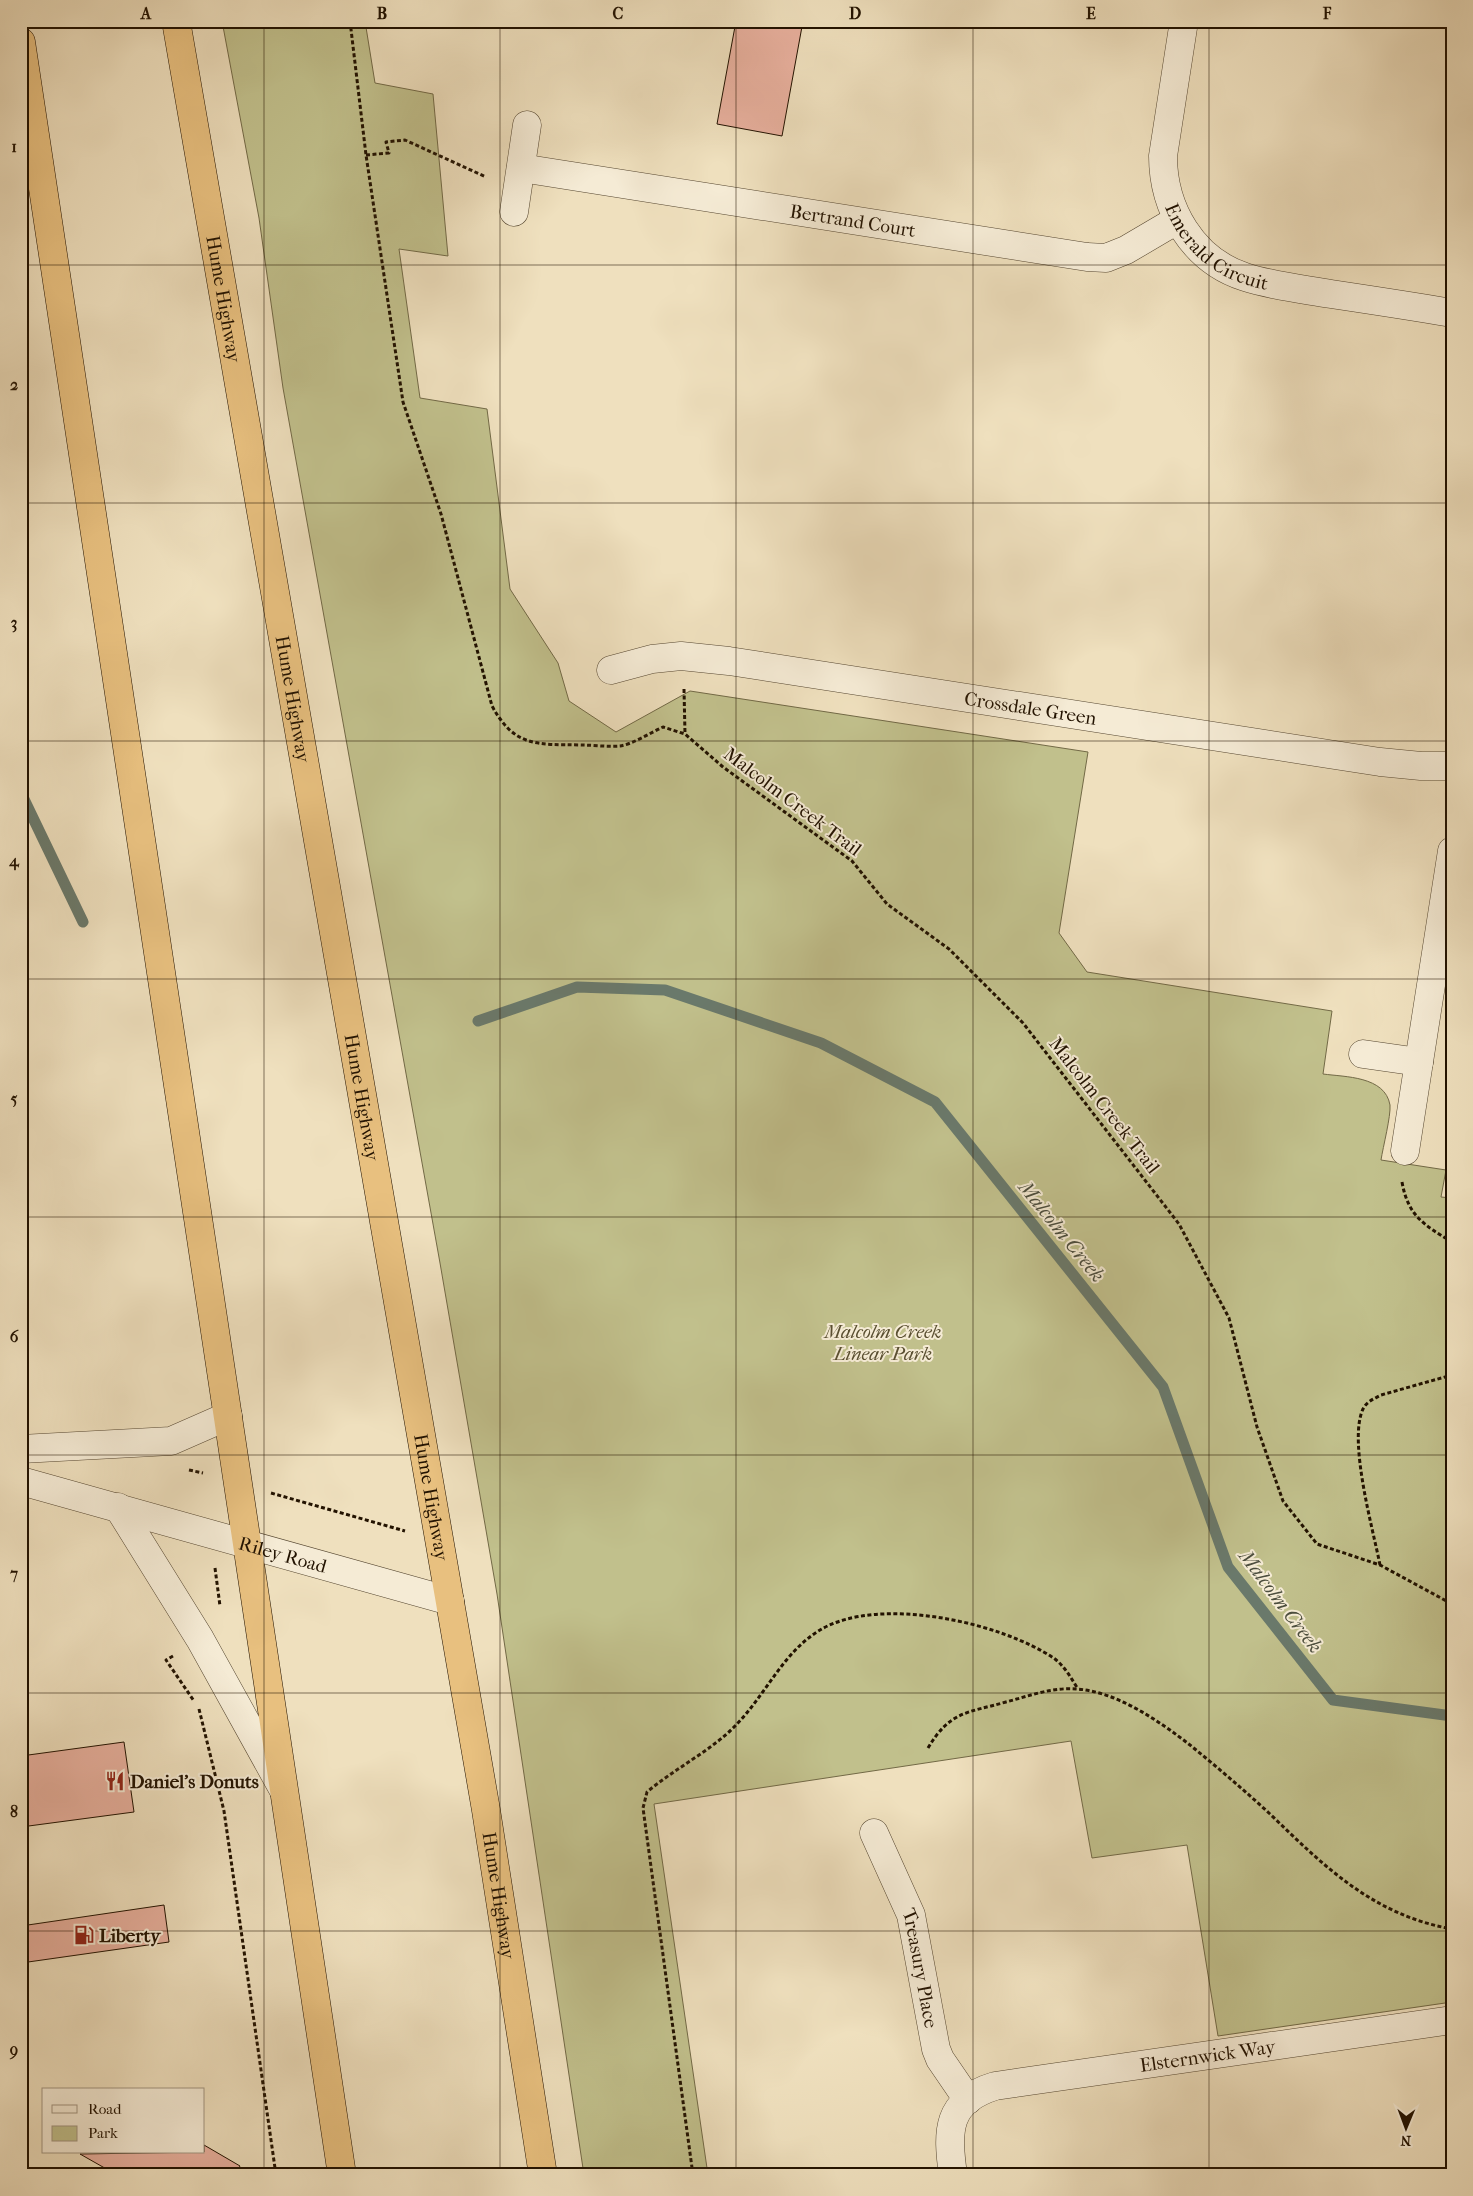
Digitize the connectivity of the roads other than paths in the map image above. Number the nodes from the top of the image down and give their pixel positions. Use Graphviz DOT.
graph roads {
  1 [pos="176,21"];
  2 [pos="1184,21"];
  3 [pos="21,42"];
  4 [pos="527,125"];
  5 [pos="521,168"];
  6 [pos="514,212"];
  7 [pos="1177,220"];
  8 [pos="1452,313"];
  9 [pos="611,670"];
  10 [pos="1452,766"];
  11 [pos="1452,851"];
  12 [pos="1363,1054"];
  13 [pos="1418,1062"];
  14 [pos="1405,1151"];
  15 [pos="228,1416"];
  16 [pos="21,1449"];
  17 [pos="21,1481"];
  18 [pos="118,1507"];
  19 [pos="247,1543"];
  20 [pos="450,1601"];
  21 [pos="284,1791"];
  22 [pos="874,1833"];
  23 [pos="1452,2020"];
  24 [pos="968,2100"];
  25 [pos="342,2175"];
  26 [pos="543,2175"];
  27 [pos="953,2175"];
  1 -- 20 [label="highway, Hume Highway"];
  2 -- 7 [label="street, Emerald Circuit"];
  3 -- 15 [label="highway"];
  4 -- 5 [label="street"];
  5 -- 6 [label="street"];
  5 -- 7 [label="street, Bertrand Court"];
  7 -- 8 [label="street, Emerald Circuit"];
  9 -- 10 [label="street, Crossdale Green"];
  11 -- 13 [label="street"];
  12 -- 13 [label="street"];
  13 -- 14 [label="street"];
  15 -- 16 [label="street"];
  15 -- 19 [label="highway"];
  17 -- 18 [label="street, Riley Road"];
  18 -- 19 [label="street, Riley Road"];
  18 -- 21 [label="street"];
  19 -- 20 [label="street, Riley Road"];
  19 -- 21 [label="highway"];
  20 -- 26 [label="highway, Hume Highway"];
  21 -- 25 [label="highway"];
  22 -- 24 [label="street, Treasury Place"];
  23 -- 24 [label="street, Elsternwick Way"];
  24 -- 27 [label="street"];
}
